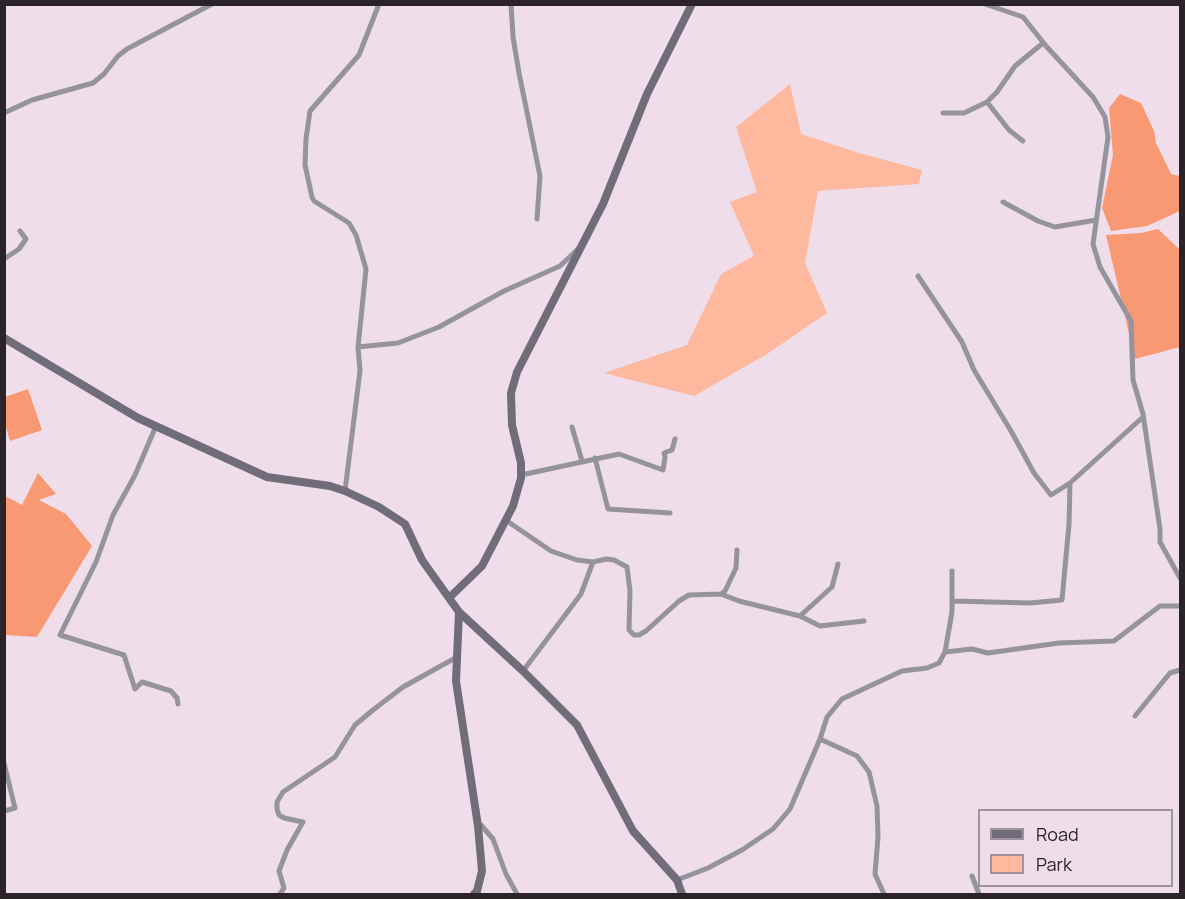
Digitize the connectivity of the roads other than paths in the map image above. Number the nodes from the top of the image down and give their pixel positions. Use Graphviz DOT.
graph roads {
  1 [pos="212,4"];
  2 [pos="379,4"];
  3 [pos="511,4"];
  4 [pos="692,4"];
  5 [pos="985,4"];
  6 [pos="1043,43"];
  7 [pos="987,102"];
  8 [pos="4,112"];
  9 [pos="943,113"];
  10 [pos="1023,141"];
  11 [pos="1003,202"];
  12 [pos="537,219"];
  13 [pos="1096,220"];
  14 [pos="20,231"];
  15 [pos="583,244"];
  16 [pos="4,259"];
  17 [pos="918,276"];
  18 [pos="4,338"];
  19 [pos="358,347"];
  20 [pos="1143,417"];
  21 [pos="156,426"];
  22 [pos="572,427"];
  23 [pos="675,439"];
  24 [pos="595,458"];
  25 [pos="582,461"];
  26 [pos="521,475"];
  27 [pos="1070,483"];
  28 [pos="345,491"];
  29 [pos="670,513"];
  30 [pos="507,521"];
  31 [pos="737,550"];
  32 [pos="593,562"];
  33 [pos="838,564"];
  34 [pos="952,571"];
  35 [pos="1180,578"];
  36 [pos="721,594"];
  37 [pos="448,598"];
  38 [pos="952,601"];
  39 [pos="1180,606"];
  40 [pos="459,612"];
  41 [pos="800,616"];
  42 [pos="864,621"];
  43 [pos="945,652"];
  44 [pos="457,657"];
  45 [pos="523,670"];
  46 [pos="1180,670"];
  47 [pos="178,704"];
  48 [pos="1135,716"];
  49 [pos="820,739"];
  50 [pos="4,763"];
  51 [pos="4,812"];
  52 [pos="478,826"];
  53 [pos="972,876"];
  54 [pos="677,880"];
  55 [pos="280,894"];
  56 [pos="474,894"];
  57 [pos="517,894"];
  58 [pos="682,894"];
  59 [pos="884,894"];
  60 [pos="980,894"];
  1 -- 8 [label="street"];
  2 -- 19 [label="street"];
  3 -- 12 [label="street"];
  4 -- 15 [label="street"];
  5 -- 6 [label="street"];
  6 -- 7 [label="street"];
  6 -- 13 [label="street"];
  7 -- 9 [label="street"];
  7 -- 10 [label="street"];
  11 -- 13 [label="street"];
  13 -- 20 [label="street"];
  14 -- 16 [label="street"];
  15 -- 19 [label="street"];
  15 -- 26 [label="street"];
  17 -- 27 [label="street"];
  18 -- 21 [label="street"];
  19 -- 28 [label="street"];
  20 -- 27 [label="street"];
  20 -- 35 [label="street"];
  21 -- 28 [label="street"];
  21 -- 47 [label="street"];
  22 -- 25 [label="street"];
  23 -- 24 [label="street"];
  24 -- 25 [label="street"];
  24 -- 29 [label="street"];
  25 -- 26 [label="street"];
  26 -- 30 [label="street"];
  27 -- 38 [label="street"];
  28 -- 37 [label="street"];
  30 -- 32 [label="street"];
  30 -- 37 [label="street"];
  31 -- 36 [label="street"];
  32 -- 36 [label="street"];
  32 -- 45 [label="street"];
  33 -- 41 [label="street"];
  34 -- 38 [label="street"];
  36 -- 41 [label="street"];
  37 -- 40 [label="street"];
  38 -- 43 [label="street"];
  39 -- 43 [label="street"];
  40 -- 44 [label="street"];
  40 -- 45 [label="street"];
  41 -- 42 [label="street"];
  43 -- 49 [label="street"];
  44 -- 52 [label="street"];
  44 -- 55 [label="street"];
  45 -- 54 [label="street"];
  46 -- 48 [label="street"];
  49 -- 54 [label="street"];
  49 -- 59 [label="street"];
  50 -- 51 [label="street"];
  52 -- 56 [label="street"];
  52 -- 57 [label="street"];
  53 -- 60 [label="street"];
  54 -- 58 [label="street"];
}
